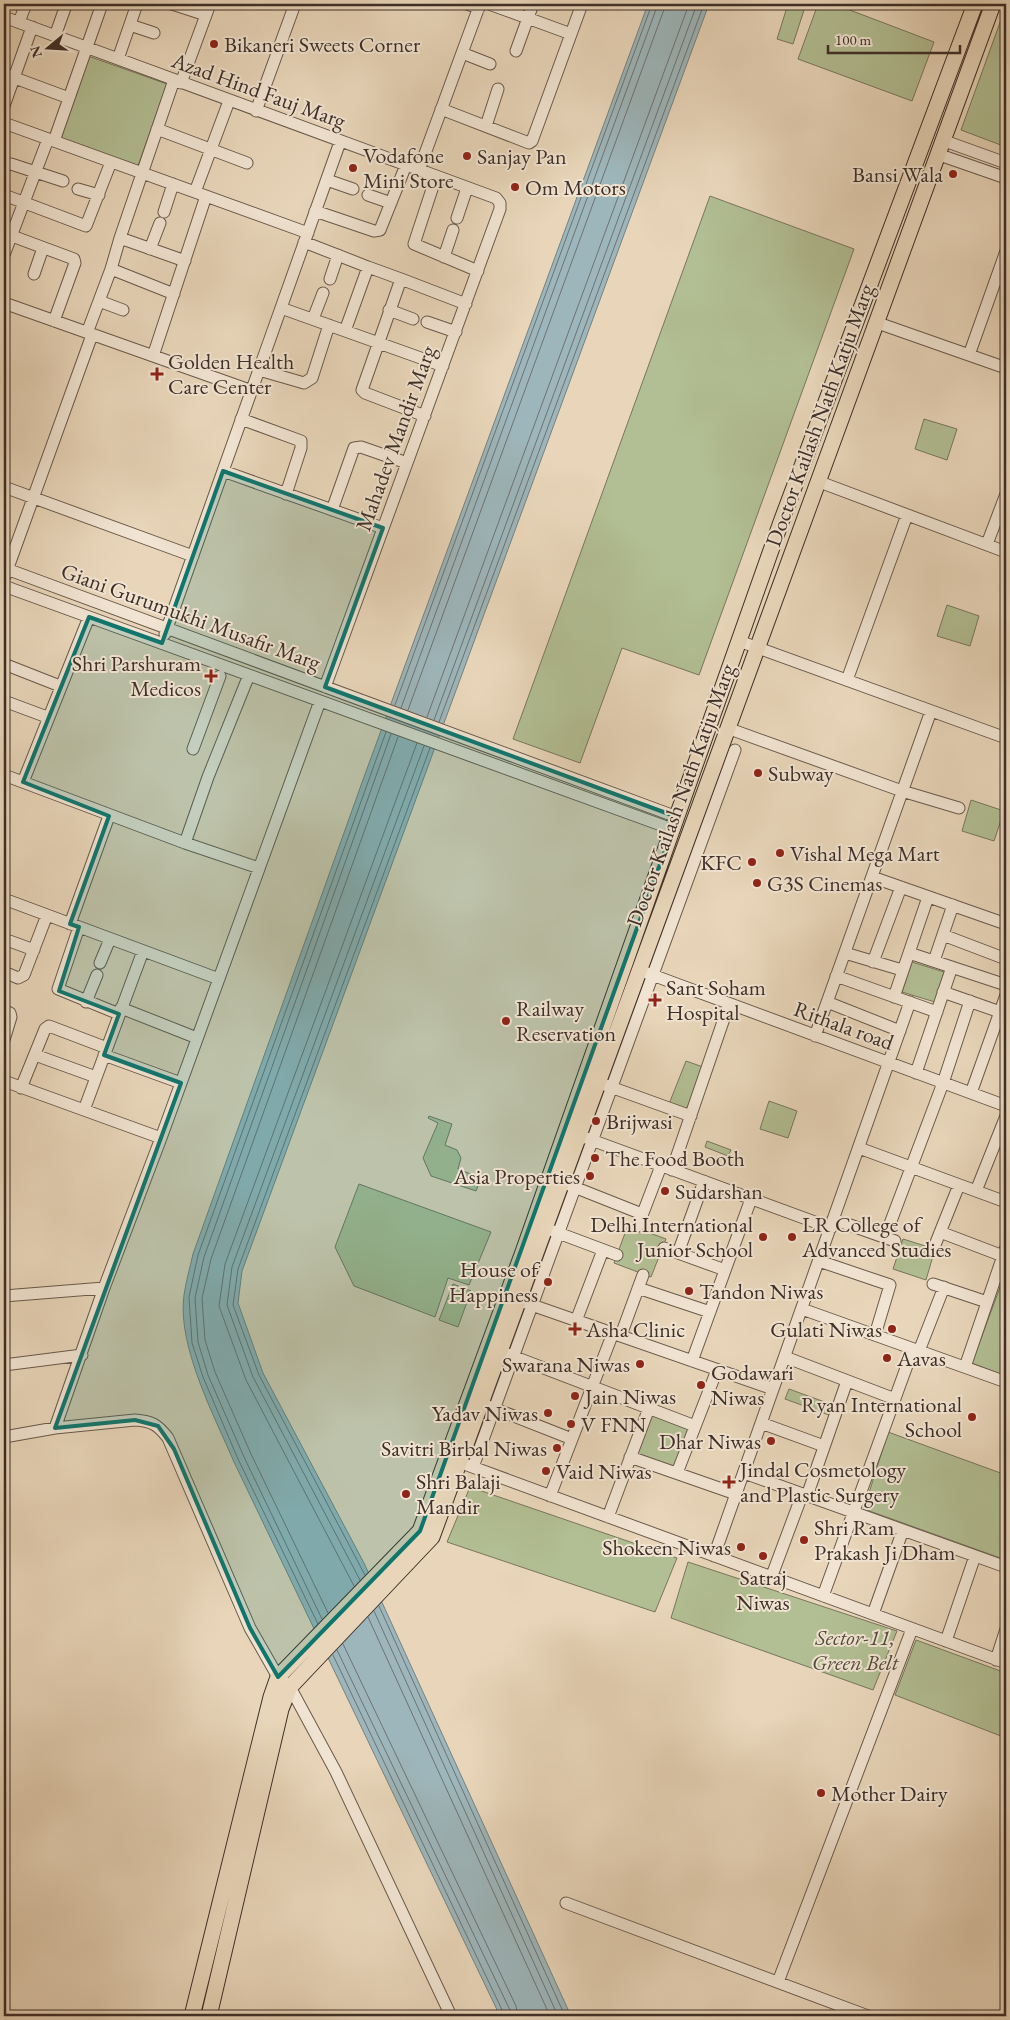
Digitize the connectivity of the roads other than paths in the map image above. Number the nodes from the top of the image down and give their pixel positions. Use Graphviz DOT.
graph roads {
  1 [pos="26,4"];
  2 [pos="102,4"];
  3 [pos="137,4"];
  4 [pos="172,4"];
  5 [pos="210,4"];
  6 [pos="295,4"];
  7 [pos="467,4"];
  8 [pos="533,4"];
  9 [pos="582,4"];
  10 [pos="975,4"];
  11 [pos="993,4"];
  12 [pos="483,5"];
  13 [pos="65,8"];
  14 [pos="206,15"];
  15 [pos="4,17"];
  16 [pos="528,18"];
  17 [pos="19,22"];
  18 [pos="130,25"];
  19 [pos="32,27"];
  20 [pos="154,33"];
  21 [pos="571,34"];
  22 [pos="55,36"];
  23 [pos="86,48"];
  24 [pos="516,51"];
  25 [pos="462,53"];
  26 [pos="118,59"];
  27 [pos="490,64"];
  28 [pos="9,75"];
  29 [pos="177,82"];
  30 [pos="498,89"];
  31 [pos="69,98"];
  32 [pos="229,101"];
  33 [pos="4,106"];
  34 [pos="441,109"];
  35 [pos="256,111"];
  36 [pos="4,123"];
  37 [pos="486,126"];
  38 [pos="157,129"];
  39 [pos="51,140"];
  40 [pos="340,142"];
  41 [pos="940,147"];
  42 [pos="211,150"];
  43 [pos="111,162"];
  44 [pos="247,163"];
  45 [pos="1006,163"];
  46 [pos="11,164"];
  47 [pos="406,165"];
  48 [pos="419,170"];
  49 [pos="35,172"];
  50 [pos="142,173"];
  51 [pos="436,176"];
  52 [pos="1006,178"];
  53 [pos="327,180"];
  54 [pos="63,182"];
  55 [pos="173,184"];
  56 [pos="467,188"];
  57 [pos="78,189"];
  58 [pos="353,189"];
  59 [pos="201,194"];
  60 [pos="4,195"];
  61 [pos="99,195"];
  62 [pos="368,195"];
  63 [pos="24,202"];
  64 [pos="391,202"];
  65 [pos="500,203"];
  66 [pos="315,212"];
  67 [pos="457,218"];
  68 [pos="453,230"];
  69 [pos="7,234"];
  70 [pos="306,237"];
  71 [pos="120,238"];
  72 [pos="43,248"];
  73 [pos="150,249"];
  74 [pos="1006,251"];
  75 [pos="4,255"];
  76 [pos="338,255"];
  77 [pos="444,257"];
  78 [pos="185,261"];
  79 [pos="368,267"];
  80 [pos="111,269"];
  81 [pos="478,271"];
  82 [pos="34,274"];
  83 [pos="330,279"];
  84 [pos="400,279"];
  85 [pos="322,293"];
  86 [pos="174,294"];
  87 [pos="99,301"];
  88 [pos="4,303"];
  89 [pos="466,304"];
  90 [pos="281,308"];
  91 [pos="123,310"];
  92 [pos="389,310"];
  93 [pos="413,318"];
  94 [pos="313,320"];
  95 [pos="54,321"];
  96 [pos="427,322"];
  97 [pos="875,322"];
  98 [pos="329,325"];
  99 [pos="345,331"];
  100 [pos="456,332"];
  101 [pos="89,334"];
  102 [pos="377,342"];
  103 [pos="969,355"];
  104 [pos="153,356"];
  105 [pos="843,356"];
  106 [pos="860,362"];
  107 [pos="443,366"];
  108 [pos="1006,368"];
  109 [pos="259,370"];
  110 [pos="252,391"];
  111 [pos="425,416"];
  112 [pos="241,419"];
  113 [pos="407,463"];
  114 [pos="223,471"];
  115 [pos="817,481"];
  116 [pos="4,487"];
  117 [pos="286,494"];
  118 [pos="1006,494"];
  119 [pos="33,498"];
  120 [pos="332,510"];
  121 [pos="907,515"];
  122 [pos="384,528"];
  123 [pos="987,544"];
  124 [pos="1006,552"];
  125 [pos="193,556"];
  126 [pos="5,573"];
  127 [pos="4,586"];
  128 [pos="89,617"];
  129 [pos="167,628"];
  130 [pos="739,641"];
  131 [pos="162,643"];
  132 [pos="756,647"];
  133 [pos="4,664"];
  134 [pos="249,674"];
  135 [pos="220,676"];
  136 [pos="847,680"];
  137 [pos="60,686"];
  138 [pos="325,687"];
  139 [pos="4,701"];
  140 [pos="320,701"];
  141 [pos="931,711"];
  142 [pos="47,717"];
  143 [pos="727,728"];
  144 [pos="1006,738"];
  145 [pos="193,749"];
  146 [pos="735,750"];
  147 [pos="4,775"];
  148 [pos="23,782"];
  149 [pos="902,791"];
  150 [pos="958,808"];
  151 [pos="109,816"];
  152 [pos="674,823"];
  153 [pos="185,843"];
  154 [pos="259,868"];
  155 [pos="872,877"];
  156 [pos="901,887"];
  157 [pos="928,896"];
  158 [pos="4,899"];
  159 [pos="953,905"];
  160 [pos="47,916"];
  161 [pos="1006,924"];
  162 [pos="75,926"];
  163 [pos="943,936"];
  164 [pos="4,939"];
  165 [pos="110,939"];
  166 [pos="34,950"];
  167 [pos="142,951"];
  168 [pos="845,953"];
  169 [pos="908,953"];
  170 [pos="1006,959"];
  171 [pos="934,961"];
  172 [pos="873,962"];
  173 [pos="100,963"];
  174 [pos="624,965"];
  175 [pos="952,967"];
  176 [pos="902,970"];
  177 [pos="4,972"];
  178 [pos="646,973"];
  179 [pos="97,975"];
  180 [pos="836,976"];
  181 [pos="219,979"];
  182 [pos="1006,985"];
  183 [pos="943,992"];
  184 [pos="1006,995"];
  185 [pos="894,996"];
  186 [pos="970,1001"];
  187 [pos="86,1002"];
  188 [pos="828,1002"];
  189 [pos="910,1002"];
  190 [pos="729,1004"];
  191 [pos="4,1011"];
  192 [pos="120,1011"];
  193 [pos="937,1012"];
  194 [pos="1000,1012"];
  195 [pos="900,1031"];
  196 [pos="815,1036"];
  197 [pos="197,1038"];
  198 [pos="4,1040"];
  199 [pos="105,1052"];
  200 [pos="35,1056"];
  201 [pos="888,1063"];
  202 [pos="916,1073"];
  203 [pos="96,1078"];
  204 [pos="4,1080"];
  205 [pos="181,1083"];
  206 [pos="943,1083"];
  207 [pos="605,1085"];
  208 [pos="21,1088"];
  209 [pos="971,1093"];
  210 [pos="1006,1106"];
  211 [pos="84,1110"];
  212 [pos="691,1116"];
  213 [pos="1006,1116"];
  214 [pos="161,1138"];
  215 [pos="586,1138"];
  216 [pos="858,1148"];
  217 [pos="661,1166"];
  218 [pos="911,1167"];
  219 [pos="672,1170"];
  220 [pos="704,1182"];
  221 [pos="569,1185"];
  222 [pos="959,1185"];
  223 [pos="976,1191"];
  224 [pos="751,1199"];
  225 [pos="1006,1202"];
  226 [pos="642,1214"];
  227 [pos="832,1223"];
  228 [pos="638,1226"];
  229 [pos="552,1230"];
  230 [pos="940,1232"];
  231 [pos="935,1245"];
  232 [pos="664,1248"];
  233 [pos="602,1250"];
  234 [pos="1005,1252"];
  235 [pos="678,1253"];
  236 [pos="617,1255"];
  237 [pos="819,1261"];
  238 [pos="725,1270"];
  239 [pos="643,1276"];
  240 [pos="104,1288"];
  241 [pos="638,1288"];
  242 [pos="4,1296"];
  243 [pos="987,1302"];
  244 [pos="526,1303"];
  245 [pos="802,1309"];
  246 [pos="710,1312"];
  247 [pos="576,1321"];
  248 [pos="617,1334"];
  249 [pos="875,1335"];
  250 [pos="916,1350"];
  251 [pos="507,1354"];
  252 [pos="82,1356"];
  253 [pos="785,1358"];
  254 [pos="692,1361"];
  255 [pos="4,1365"];
  256 [pos="965,1367"];
  257 [pos="717,1370"];
  258 [pos="847,1381"];
  259 [pos="1006,1382"];
  260 [pos="592,1386"];
  261 [pos="773,1389"];
  262 [pos="895,1399"];
  263 [pos="488,1406"];
  264 [pos="648,1408"];
  265 [pos="762,1423"];
  266 [pos="695,1426"];
  267 [pos="55,1428"];
  268 [pos="4,1437"];
  269 [pos="572,1439"];
  270 [pos="824,1446"];
  271 [pos="630,1457"];
  272 [pos="460,1463"];
  273 [pos="677,1473"];
  274 [pos="744,1473"];
  275 [pos="736,1494"];
  276 [pos="805,1495"];
  277 [pos="550,1496"];
  278 [pos="854,1513"];
  279 [pos="608,1517"];
  280 [pos="903,1530"];
  281 [pos="714,1556"];
  282 [pos="976,1556"];
  283 [pos="1006,1567"];
  284 [pos="771,1578"];
  285 [pos="823,1596"];
  286 [pos="873,1614"];
  287 [pos="912,1629"];
  288 [pos="1006,1629"];
  289 [pos="946,1641"];
  290 [pos="310,1656"];
  291 [pos="1001,1661"];
  292 [pos="278,1677"];
  293 [pos="290,1687"];
  294 [pos="566,1903"];
  295 [pos="778,1982"];
  296 [pos="192,2016"];
  297 [pos="209,2016"];
  298 [pos="451,2016"];
  299 [pos="868,2016"];
  1 -- 17 [label="street"];
  2 -- 23 [label="street"];
  3 -- 18 [label="street"];
  4 -- 14 [label="street"];
  5 -- 14 [label="street"];
  6 -- 35 [label="street"];
  7 -- 12 [label="street"];
  8 -- 16 [label="street"];
  9 -- 21 [label="street"];
  10 -- 105 [label="main road, Doctor Kailash Nath Katju Marg"];
  11 -- 41 [label="main road, Doctor Kailash Nath Katju Marg"];
  12 -- 16 [label="street"];
  12 -- 25 [label="street"];
  13 -- 22 [label="street"];
  14 -- 29 [label="street"];
  15 -- 17 [label="street, Azad Hind Fauj Marg"];
  16 -- 21 [label="street"];
  16 -- 24 [label="street"];
  17 -- 19 [label="street, Azad Hind Fauj Marg"];
  18 -- 20 [label="street"];
  18 -- 26 [label="street"];
  19 -- 22 [label="street, Azad Hind Fauj Marg"];
  19 -- 28 [label="street"];
  21 -- 37 [label="street"];
  22 -- 23 [label="street, Azad Hind Fauj Marg"];
  23 -- 26 [label="street, Azad Hind Fauj Marg"];
  23 -- 31 [label="street"];
  25 -- 27 [label="street"];
  25 -- 34 [label="street"];
  26 -- 29 [label="street, Azad Hind Fauj Marg"];
  28 -- 31 [label="street"];
  28 -- 33 [label="street"];
  29 -- 32 [label="street, Azad Hind Fauj Marg"];
  29 -- 38 [label="street"];
  30 -- 37 [label="street"];
  31 -- 39 [label="street"];
  32 -- 35 [label="street, Azad Hind Fauj Marg"];
  32 -- 42 [label="street"];
  34 -- 37 [label="street"];
  34 -- 48 [label="street"];
  35 -- 40 [label="street, Azad Hind Fauj Marg"];
  36 -- 39 [label="street"];
  38 -- 42 [label="street"];
  38 -- 50 [label="street"];
  39 -- 43 [label="street"];
  39 -- 49 [label="street"];
  40 -- 47 [label="street, Azad Hind Fauj Marg"];
  40 -- 53 [label="street"];
  41 -- 45 [label="street"];
  41 -- 52 [label="street"];
  41 -- 97 [label="main road, Doctor Kailash Nath Katju Marg"];
  42 -- 44 [label="street"];
  42 -- 59 [label="street"];
  43 -- 50 [label="street"];
  43 -- 61 [label="street"];
  46 -- 49 [label="street"];
  47 -- 48 [label="street, Azad Hind Fauj Marg"];
  47 -- 64 [label="street"];
  48 -- 51 [label="street, Azad Hind Fauj Marg"];
  49 -- 54 [label="street"];
  49 -- 63 [label="street"];
  50 -- 55 [label="street"];
  50 -- 71 [label="street"];
  51 -- 56 [label="street, Azad Hind Fauj Marg"];
  51 -- 77 [label="street"];
  53 -- 58 [label="street"];
  53 -- 66 [label="street"];
  55 -- 59 [label="street"];
  55 -- 73 [label="street"];
  56 -- 65 [label="street, Azad Hind Fauj Marg"];
  56 -- 67 [label="street"];
  57 -- 61 [label="street"];
  59 -- 70 [label="street"];
  59 -- 78 [label="street"];
  60 -- 63 [label="street"];
  61 -- 63 [label="street"];
  62 -- 64 [label="street"];
  63 -- 69 [label="street"];
  64 -- 66 [label="street"];
  65 -- 81 [label="street, Mahadev Mandir Marg"];
  66 -- 70 [label="street"];
  68 -- 77 [label="street"];
  69 -- 72 [label="street"];
  69 -- 75 [label="street"];
  70 -- 76 [label="street"];
  70 -- 90 [label="street"];
  71 -- 73 [label="street"];
  71 -- 80 [label="street"];
  72 -- 82 [label="street"];
  72 -- 95 [label="street"];
  73 -- 78 [label="street"];
  74 -- 103 [label="street"];
  76 -- 79 [label="street"];
  76 -- 83 [label="street"];
  77 -- 81 [label="street"];
  78 -- 86 [label="street"];
  79 -- 84 [label="street"];
  79 -- 99 [label="street"];
  80 -- 86 [label="street"];
  80 -- 87 [label="street"];
  81 -- 89 [label="street, Mahadev Mandir Marg"];
  84 -- 89 [label="street"];
  84 -- 92 [label="street"];
  85 -- 94 [label="street"];
  86 -- 104 [label="street"];
  87 -- 91 [label="street"];
  87 -- 101 [label="street"];
  88 -- 95 [label="street"];
  89 -- 100 [label="street, Mahadev Mandir Marg"];
  90 -- 94 [label="street"];
  90 -- 109 [label="street"];
  92 -- 93 [label="street"];
  92 -- 102 [label="street"];
  94 -- 98 [label="street"];
  95 -- 101 [label="street"];
  96 -- 100 [label="street"];
  97 -- 103 [label="street"];
  97 -- 106 [label="main road, Doctor Kailash Nath Katju Marg"];
  98 -- 99 [label="street"];
  98 -- 109 [label="street"];
  99 -- 102 [label="street"];
  100 -- 107 [label="street, Mahadev Mandir Marg"];
  101 -- 104 [label="street"];
  101 -- 119 [label="street"];
  102 -- 107 [label="street"];
  102 -- 111 [label="street"];
  103 -- 108 [label="street"];
  104 -- 110 [label="street"];
  105 -- 106 [label="main road"];
  105 -- 130 [label="main road, Doctor Kailash Nath Katju Marg"];
  106 -- 115 [label="main road, Doctor Kailash Nath Katju Marg"];
  107 -- 111 [label="street, Mahadev Mandir Marg"];
  109 -- 110 [label="street"];
  110 -- 112 [label="street"];
  111 -- 113 [label="street, Mahadev Mandir Marg"];
  112 -- 114 [label="street"];
  112 -- 117 [label="street"];
  113 -- 120 [label="street"];
  113 -- 122 [label="street, Mahadev Mandir Marg"];
  114 -- 117 [label="street"];
  114 -- 125 [label="street"];
  115 -- 121 [label="street"];
  115 -- 132 [label="main road, Doctor Kailash Nath Katju Marg"];
  116 -- 119 [label="street"];
  117 -- 120 [label="street"];
  118 -- 123 [label="street"];
  119 -- 125 [label="street"];
  119 -- 126 [label="street"];
  120 -- 122 [label="street"];
  121 -- 123 [label="street"];
  121 -- 136 [label="street"];
  122 -- 138 [label="street, Mahadev Mandir Marg"];
  123 -- 124 [label="street"];
  125 -- 129 [label="street"];
  126 -- 129 [label="street, Giani Gurumukhi Musafir Marg"];
  127 -- 128 [label="street, Giani Gurumukhi Musafir Marg"];
  128 -- 131 [label="street, Giani Gurumukhi Musafir Marg"];
  128 -- 137 [label="street"];
  129 -- 131 [label="street"];
  129 -- 138 [label="street, Giani Gurumukhi Musafir Marg"];
  130 -- 132 [label="street"];
  130 -- 152 [label="main road, Doctor Kailash Nath Katju Marg"];
  131 -- 134 [label="street, Giani Gurumukhi Musafir Marg"];
  132 -- 136 [label="street"];
  132 -- 143 [label="main road, Doctor Kailash Nath Katju Marg"];
  133 -- 137 [label="street"];
  134 -- 140 [label="street, Giani Gurumukhi Musafir Marg"];
  134 -- 153 [label="street"];
  135 -- 145 [label="street"];
  136 -- 141 [label="street"];
  137 -- 142 [label="street"];
  138 -- 152 [label="street, Giani Gurumukhi Musafir Marg"];
  139 -- 142 [label="street"];
  140 -- 152 [label="street, Giani Gurumukhi Musafir Marg"];
  140 -- 154 [label="street"];
  141 -- 144 [label="street"];
  141 -- 149 [label="street"];
  142 -- 148 [label="street"];
  143 -- 149 [label="street"];
  143 -- 178 [label="main road, Doctor Kailash Nath Katju Marg"];
  146 -- 178 [label="street"];
  147 -- 148 [label="street"];
  148 -- 151 [label="street"];
  149 -- 150 [label="street"];
  149 -- 155 [label="street"];
  151 -- 153 [label="street"];
  151 -- 162 [label="street"];
  152 -- 174 [label="main road, Doctor Kailash Nath Katju Marg"];
  153 -- 154 [label="street"];
  154 -- 181 [label="street"];
  155 -- 156 [label="street"];
  155 -- 168 [label="street"];
  156 -- 157 [label="street"];
  156 -- 172 [label="street"];
  157 -- 159 [label="street"];
  157 -- 169 [label="street"];
  158 -- 160 [label="street"];
  159 -- 161 [label="street"];
  159 -- 163 [label="street"];
  160 -- 162 [label="street"];
  160 -- 166 [label="street"];
  162 -- 165 [label="street"];
  162 -- 187 [label="street"];
  163 -- 170 [label="street"];
  163 -- 171 [label="street"];
  164 -- 166 [label="street"];
  165 -- 167 [label="street"];
  165 -- 173 [label="street"];
  166 -- 177 [label="street"];
  167 -- 181 [label="street"];
  167 -- 192 [label="street"];
  168 -- 172 [label="street"];
  168 -- 180 [label="street"];
  169 -- 171 [label="street"];
  169 -- 176 [label="street"];
  171 -- 175 [label="street"];
  172 -- 176 [label="street"];
  174 -- 178 [label="street, Rithala road"];
  174 -- 272 [label="main road, Doctor Kailash Nath Katju Marg"];
  175 -- 182 [label="street"];
  175 -- 183 [label="street"];
  176 -- 185 [label="street"];
  178 -- 190 [label="street, Rithala road"];
  178 -- 207 [label="main road, Doctor Kailash Nath Katju Marg"];
  179 -- 187 [label="street"];
  180 -- 185 [label="street"];
  180 -- 188 [label="street"];
  181 -- 197 [label="street"];
  183 -- 186 [label="street"];
  183 -- 193 [label="street"];
  184 -- 194 [label="street"];
  185 -- 189 [label="street"];
  186 -- 194 [label="street"];
  186 -- 206 [label="street"];
  187 -- 192 [label="street"];
  188 -- 195 [label="street"];
  188 -- 196 [label="street"];
  189 -- 193 [label="street"];
  189 -- 195 [label="street"];
  190 -- 196 [label="street, Rithala road"];
  190 -- 212 [label="street"];
  191 -- 198 [label="street"];
  192 -- 197 [label="street"];
  192 -- 199 [label="street"];
  193 -- 202 [label="street"];
  194 -- 209 [label="street"];
  195 -- 201 [label="street"];
  196 -- 201 [label="street, Rithala road"];
  197 -- 205 [label="street"];
  199 -- 200 [label="street"];
  199 -- 203 [label="street"];
  199 -- 205 [label="street"];
  200 -- 203 [label="street"];
  200 -- 208 [label="street"];
  201 -- 202 [label="street, Rithala road"];
  201 -- 216 [label="street"];
  202 -- 206 [label="street, Rithala road"];
  203 -- 211 [label="street"];
  204 -- 208 [label="street"];
  205 -- 214 [label="street"];
  206 -- 209 [label="street, Rithala road"];
  206 -- 218 [label="street"];
  207 -- 212 [label="street"];
  207 -- 215 [label="main road, Doctor Kailash Nath Katju Marg"];
  208 -- 211 [label="street"];
  209 -- 210 [label="street, Rithala road"];
  211 -- 214 [label="street"];
  212 -- 219 [label="street"];
  213 -- 223 [label="street"];
  214 -- 240 [label="street"];
  215 -- 217 [label="street"];
  215 -- 221 [label="main road, Doctor Kailash Nath Katju Marg"];
  216 -- 218 [label="street"];
  216 -- 227 [label="street"];
  217 -- 219 [label="street"];
  217 -- 226 [label="street"];
  218 -- 222 [label="street"];
  218 -- 227 [label="street"];
  219 -- 220 [label="street"];
  220 -- 224 [label="street"];
  220 -- 235 [label="street"];
  221 -- 226 [label="street"];
  221 -- 229 [label="main road, Doctor Kailash Nath Katju Marg"];
  222 -- 223 [label="street"];
  222 -- 230 [label="street"];
  223 -- 225 [label="street"];
  224 -- 227 [label="street"];
  224 -- 238 [label="street"];
  226 -- 228 [label="street"];
  227 -- 237 [label="street"];
  229 -- 233 [label="street"];
  229 -- 244 [label="main road, Doctor Kailash Nath Katju Marg"];
  230 -- 231 [label="street"];
  230 -- 234 [label="street"];
  232 -- 235 [label="street"];
  233 -- 236 [label="street"];
  233 -- 247 [label="street"];
  234 -- 243 [label="street"];
  235 -- 238 [label="street"];
  237 -- 245 [label="street"];
  237 -- 249 [label="street"];
  238 -- 246 [label="street"];
  239 -- 241 [label="street"];
  240 -- 242 [label="street"];
  240 -- 252 [label="street"];
  241 -- 246 [label="street"];
  241 -- 248 [label="street"];
  243 -- 250 [label="street"];
  243 -- 256 [label="street"];
  244 -- 247 [label="street"];
  244 -- 251 [label="main road, Doctor Kailash Nath Katju Marg"];
  245 -- 249 [label="street"];
  245 -- 253 [label="street"];
  246 -- 254 [label="street"];
  247 -- 248 [label="street"];
  248 -- 254 [label="street"];
  248 -- 260 [label="street"];
  249 -- 250 [label="street"];
  250 -- 256 [label="street"];
  250 -- 262 [label="street"];
  251 -- 260 [label="street"];
  251 -- 263 [label="main road, Doctor Kailash Nath Katju Marg"];
  252 -- 255 [label="street"];
  252 -- 267 [label="street"];
  253 -- 258 [label="street"];
  253 -- 261 [label="street"];
  254 -- 257 [label="street"];
  256 -- 259 [label="street"];
  257 -- 261 [label="street"];
  257 -- 266 [label="street"];
  258 -- 262 [label="street"];
  258 -- 270 [label="street"];
  260 -- 264 [label="street"];
  260 -- 269 [label="street"];
  261 -- 265 [label="street"];
  262 -- 278 [label="street"];
  263 -- 269 [label="street"];
  263 -- 272 [label="main road, Doctor Kailash Nath Katju Marg"];
  264 -- 266 [label="street"];
  264 -- 271 [label="street"];
  265 -- 270 [label="street"];
  265 -- 274 [label="street"];
  266 -- 273 [label="street"];
  267 -- 268 [label="street"];
  267 -- 292 [label="street"];
  269 -- 277 [label="street"];
  270 -- 276 [label="street"];
  271 -- 273 [label="street"];
  271 -- 279 [label="street"];
  272 -- 277 [label="street"];
  272 -- 290 [label="main road, Doctor Kailash Nath Katju Marg"];
  273 -- 275 [label="street"];
  274 -- 275 [label="street"];
  274 -- 276 [label="street"];
  275 -- 281 [label="street"];
  276 -- 278 [label="street"];
  276 -- 284 [label="street"];
  277 -- 279 [label="street"];
  278 -- 280 [label="street"];
  278 -- 285 [label="street"];
  279 -- 281 [label="street"];
  280 -- 282 [label="street"];
  280 -- 286 [label="street"];
  281 -- 284 [label="street"];
  282 -- 283 [label="street"];
  282 -- 289 [label="street"];
  284 -- 285 [label="street"];
  285 -- 286 [label="street"];
  286 -- 287 [label="street"];
  287 -- 289 [label="street"];
  287 -- 295 [label="street"];
  288 -- 291 [label="street"];
  289 -- 291 [label="street"];
  290 -- 292 [label="main road"];
  290 -- 293 [label="main road"];
  292 -- 293 [label="street"];
  292 -- 296 [label="main road"];
  293 -- 297 [label="main road"];
  293 -- 298 [label="street"];
  294 -- 295 [label="street"];
  295 -- 299 [label="street"];
}
